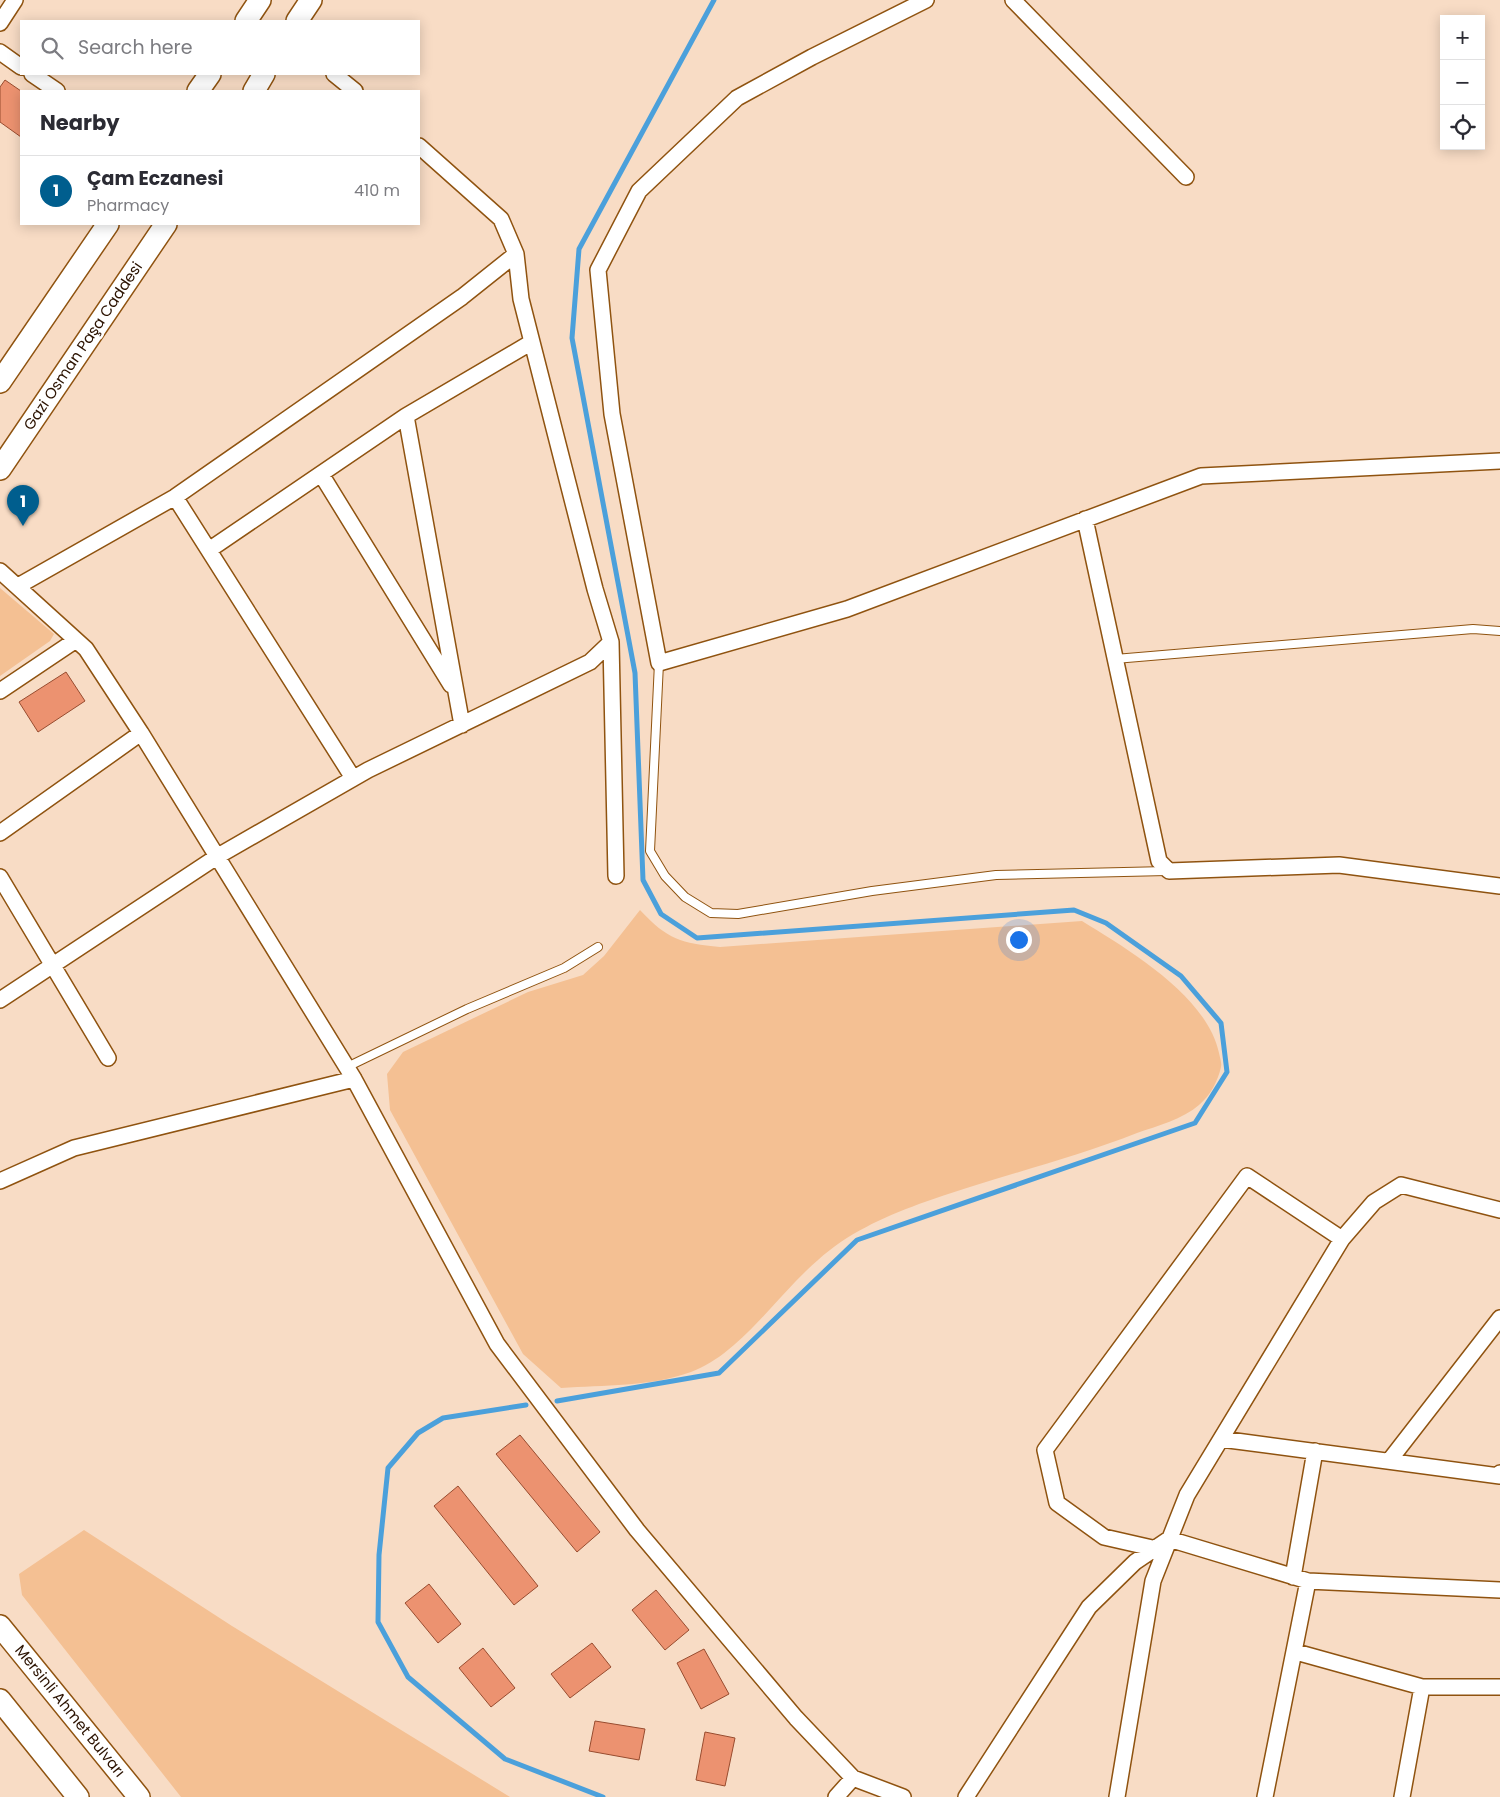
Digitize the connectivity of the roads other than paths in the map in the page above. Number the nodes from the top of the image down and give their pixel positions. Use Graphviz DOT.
graph roads {
  1 [pos="15,0"];
  2 [pos="260,0"];
  3 [pos="312,0"];
  4 [pos="926,0"];
  5 [pos="1013,0"];
  6 [pos="247,20"];
  7 [pos="298,20"];
  8 [pos="0,23"];
  9 [pos="0,52"];
  10 [pos="20,65"];
  11 [pos="33,75"];
  12 [pos="209,75"];
  13 [pos="263,75"];
  14 [pos="335,75"];
  15 [pos="56,90"];
  16 [pos="199,90"];
  17 [pos="255,90"];
  18 [pos="354,90"];
  19 [pos="420,147"];
  20 [pos="1186,177"];
  21 [pos="107,225"];
  22 [pos="165,225"];
  23 [pos="516,254"];
  24 [pos="532,342"];
  25 [pos="0,382"];
  26 [pos="406,416"];
  27 [pos="1500,461"];
  28 [pos="0,469"];
  29 [pos="321,474"];
  30 [pos="175,498"];
  31 [pos="1085,519"];
  32 [pos="209,550"];
  33 [pos="0,571"];
  34 [pos="18,586"];
  35 [pos="1500,631"];
  36 [pos="76,640"];
  37 [pos="611,642"];
  38 [pos="1115,659"];
  39 [pos="659,663"];
  40 [pos="0,692"];
  41 [pos="456,693"];
  42 [pos="462,725"];
  43 [pos="142,733"];
  44 [pos="353,778"];
  45 [pos="0,833"];
  46 [pos="218,856"];
  47 [pos="1169,871"];
  48 [pos="616,876"];
  49 [pos="0,877"];
  50 [pos="1500,886"];
  51 [pos="598,947"];
  52 [pos="53,965"];
  53 [pos="0,1000"];
  54 [pos="108,1058"];
  55 [pos="351,1073"];
  56 [pos="0,1181"];
  57 [pos="1500,1210"];
  58 [pos="1342,1239"];
  59 [pos="1500,1318"];
  60 [pos="1220,1439"];
  61 [pos="1315,1451"];
  62 [pos="1389,1461"];
  63 [pos="1500,1475"];
  64 [pos="1163,1546"];
  65 [pos="1293,1577"];
  66 [pos="1308,1581"];
  67 [pos="1500,1590"];
  68 [pos="0,1626"];
  69 [pos="1296,1652"];
  70 [pos="1422,1687"];
  71 [pos="1500,1688"];
  72 [pos="0,1700"];
  73 [pos="854,1778"];
  74 [pos="78,1797"];
  75 [pos="139,1797"];
  76 [pos="836,1797"];
  77 [pos="903,1797"];
  78 [pos="966,1797"];
  79 [pos="1116,1797"];
  80 [pos="1265,1797"];
  81 [pos="1402,1797"];
  1 -- 8 [label="street"];
  2 -- 6 [label="main road"];
  3 -- 7 [label="main road"];
  4 -- 39 [label="street"];
  5 -- 20 [label="street"];
  9 -- 10 [label="street"];
  11 -- 15 [label="street"];
  12 -- 16 [label="main road"];
  13 -- 17 [label="main road"];
  14 -- 18 [label="street"];
  19 -- 23 [label="street"];
  21 -- 25 [label="main road"];
  22 -- 28 [label="main road, Gazi Osman Paşa Caddesi"];
  23 -- 24 [label="street"];
  23 -- 30 [label="street"];
  24 -- 26 [label="street"];
  24 -- 37 [label="street"];
  26 -- 29 [label="street"];
  26 -- 41 [label="street"];
  27 -- 31 [label="street"];
  29 -- 32 [label="street"];
  29 -- 41 [label="street"];
  30 -- 32 [label="street"];
  30 -- 34 [label="street"];
  31 -- 38 [label="street"];
  31 -- 39 [label="street"];
  32 -- 44 [label="street"];
  33 -- 34 [label="street"];
  34 -- 36 [label="street"];
  35 -- 38 [label="lane"];
  36 -- 40 [label="street"];
  36 -- 43 [label="street"];
  37 -- 42 [label="street"];
  37 -- 48 [label="street"];
  38 -- 47 [label="street"];
  39 -- 47 [label="lane"];
  41 -- 42 [label="street"];
  42 -- 44 [label="street"];
  43 -- 45 [label="street"];
  43 -- 46 [label="street"];
  44 -- 46 [label="street"];
  46 -- 52 [label="street"];
  46 -- 55 [label="street"];
  47 -- 50 [label="street"];
  49 -- 52 [label="street"];
  51 -- 55 [label="lane"];
  52 -- 53 [label="street"];
  52 -- 54 [label="street"];
  55 -- 56 [label="street"];
  55 -- 73 [label="street"];
  57 -- 58 [label="street"];
  58 -- 60 [label="street"];
  58 -- 64 [label="street"];
  59 -- 62 [label="street"];
  60 -- 61 [label="street"];
  60 -- 64 [label="street"];
  61 -- 62 [label="street"];
  61 -- 65 [label="street"];
  62 -- 63 [label="street"];
  64 -- 65 [label="street"];
  64 -- 78 [label="street"];
  64 -- 79 [label="street"];
  65 -- 66 [label="street"];
  66 -- 67 [label="street"];
  66 -- 69 [label="street"];
  68 -- 75 [label="main road, Mersinli Ahmet Bulvarı"];
  69 -- 70 [label="street"];
  69 -- 80 [label="street"];
  70 -- 71 [label="street"];
  70 -- 81 [label="street"];
  72 -- 74 [label="main road"];
  73 -- 76 [label="street"];
  73 -- 77 [label="street"];
}
